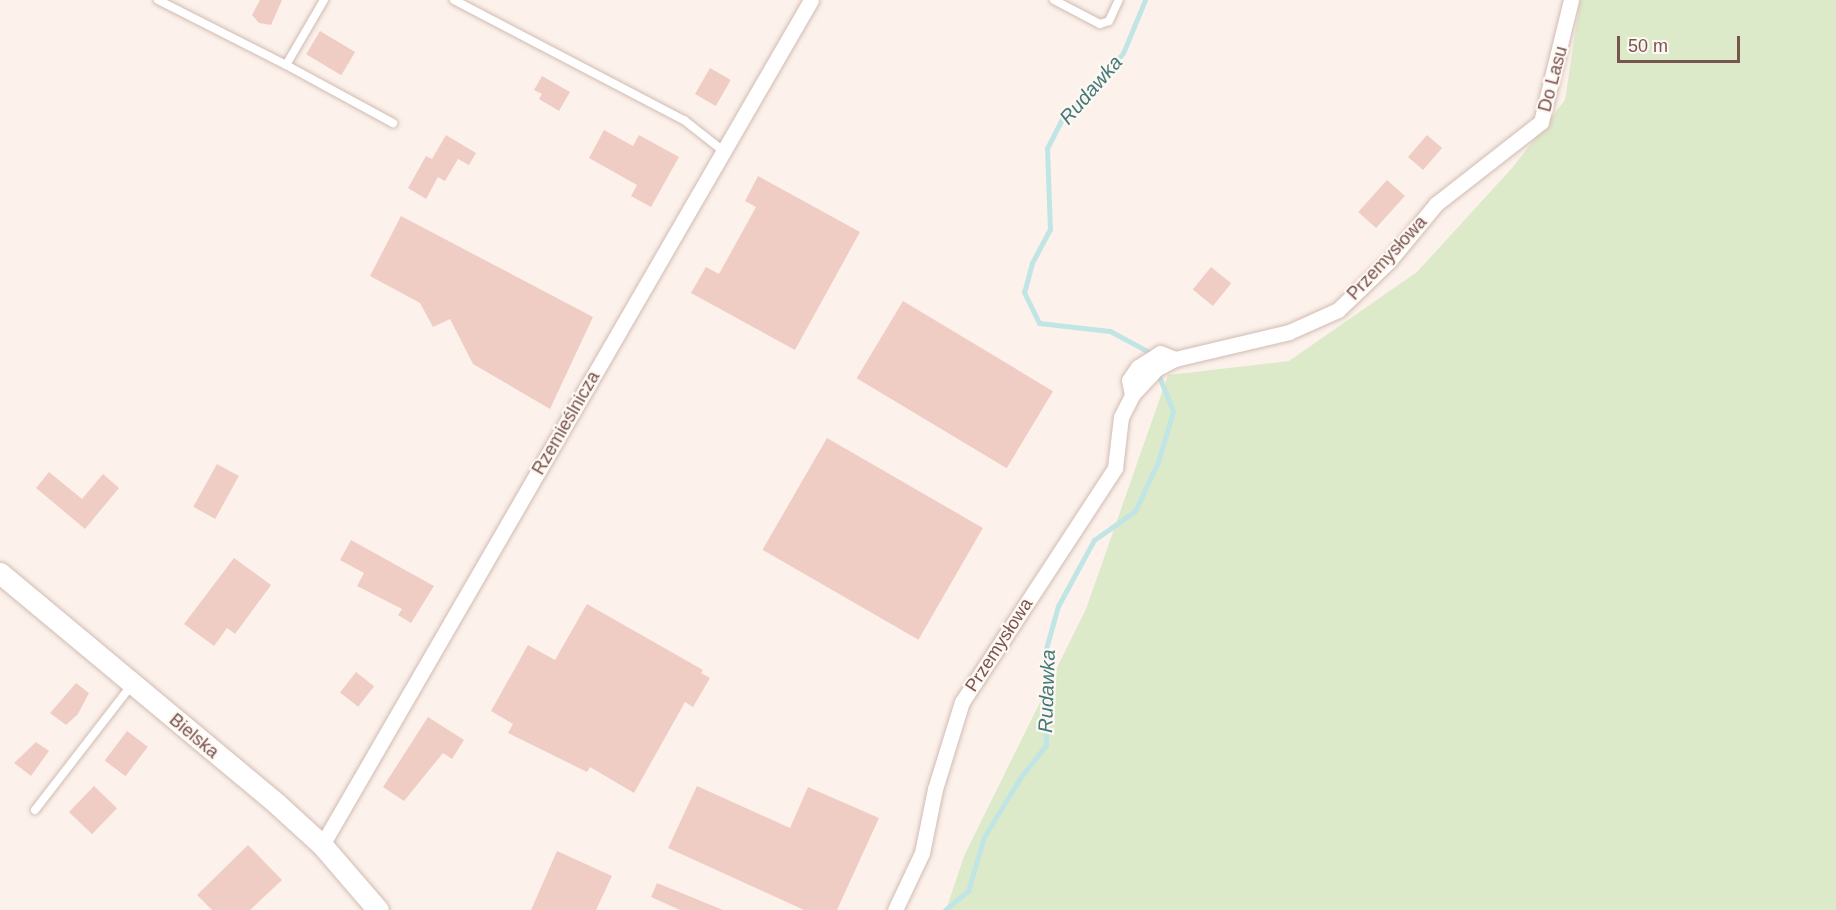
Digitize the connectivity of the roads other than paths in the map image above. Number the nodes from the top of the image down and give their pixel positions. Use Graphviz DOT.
graph roads {
  1 [pos="158,0"];
  2 [pos="324,0"];
  3 [pos="454,0"];
  4 [pos="811,0"];
  5 [pos="1054,0"];
  6 [pos="1119,0"];
  7 [pos="1571,0"];
  8 [pos="286,65"];
  9 [pos="393,123"];
  10 [pos="722,150"];
  11 [pos="1487,168"];
  12 [pos="1175,358"];
  13 [pos="1132,395"];
  14 [pos="0,573"];
  15 [pos="132,684"];
  16 [pos="35,810"];
  17 [pos="322,846"];
  18 [pos="378,910"];
  19 [pos="895,910"];
  1 -- 8 [label="lane"];
  2 -- 8 [label="lane"];
  3 -- 10 [label="lane"];
  4 -- 10 [label="street, Rzemieślnicza"];
  5 -- 6 [label="lane"];
  7 -- 11 [label="street, Do Lasu"];
  8 -- 9 [label="lane"];
  10 -- 17 [label="street, Rzemieślnicza"];
  11 -- 12 [label="street, Przemysłowa"];
  12 -- 13 [label="street, Przemysłowa"];
  12 -- 13 [label="street, Przemysłowa"];
  13 -- 19 [label="street, Przemysłowa"];
  14 -- 15 [label="street, Bielska"];
  15 -- 16 [label="lane"];
  15 -- 17 [label="street, Bielska"];
  17 -- 18 [label="street, Bielska"];
}
